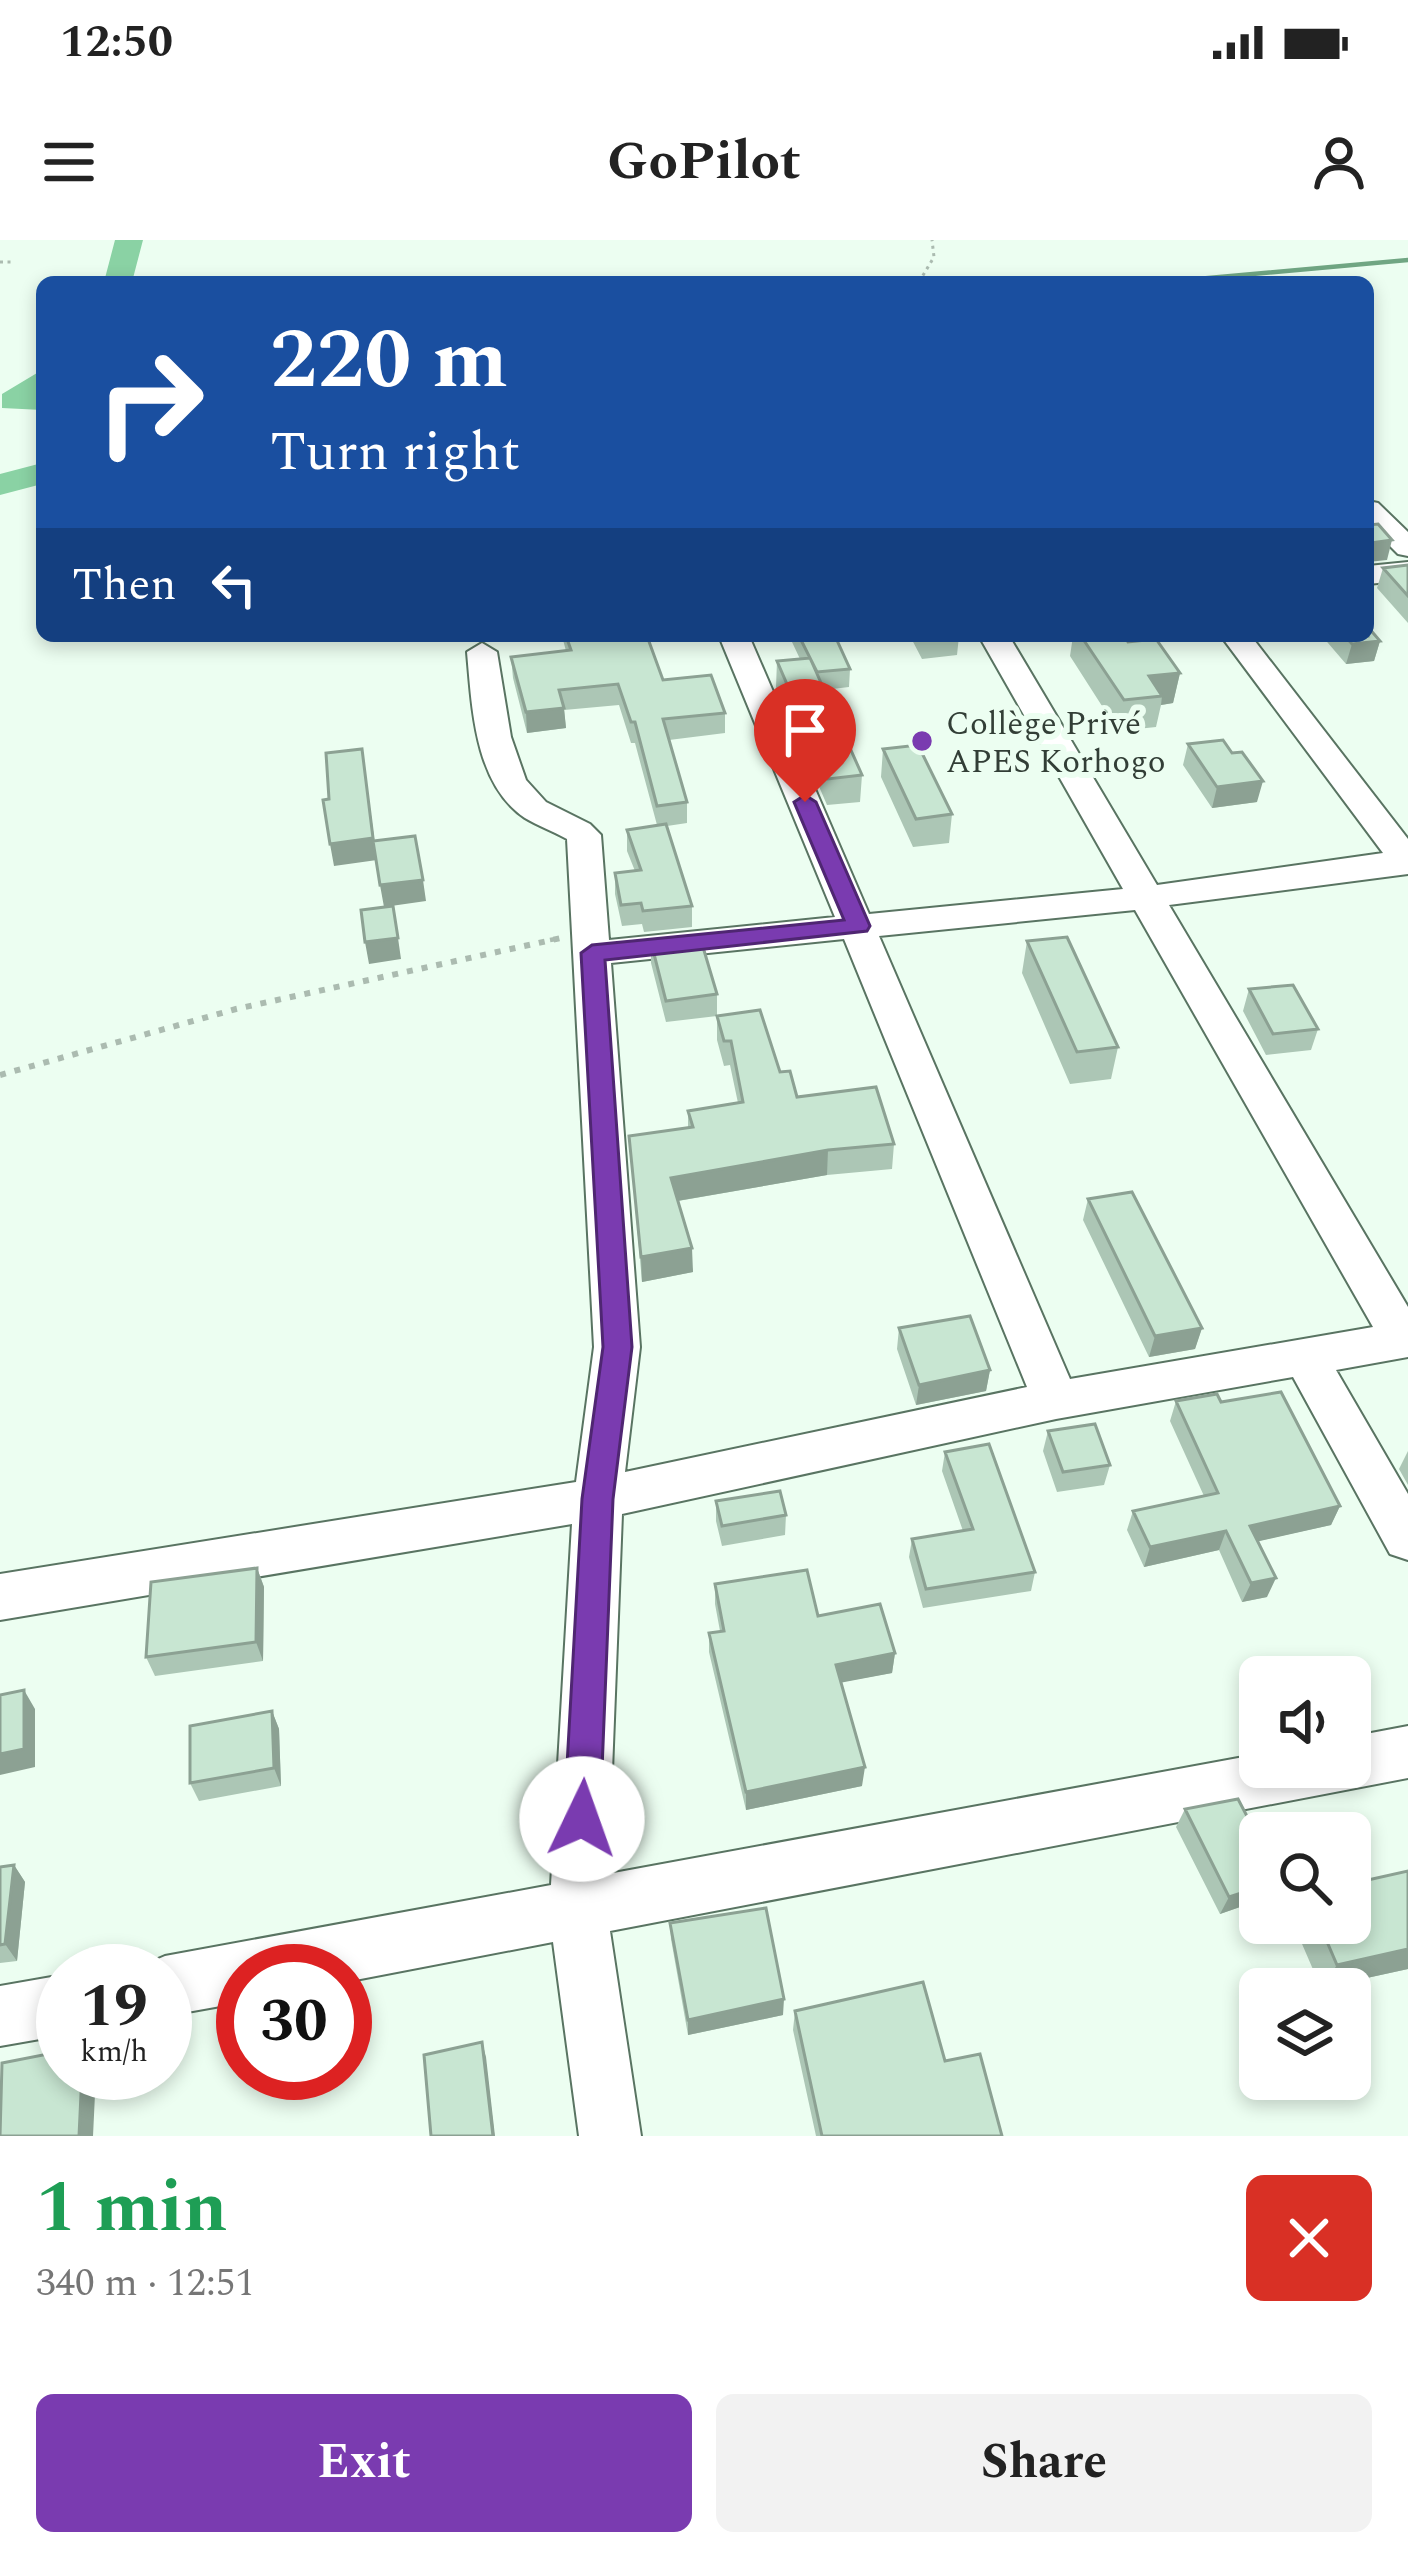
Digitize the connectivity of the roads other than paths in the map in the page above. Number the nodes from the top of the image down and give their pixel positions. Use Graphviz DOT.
graph roads {
  1 [pos="1374,515"];
  2 [pos="1408,548"];
  3 [pos="1408,571"];
  4 [pos="1374,574"];
  5 [pos="737,642"];
  6 [pos="997,642"];
  7 [pos="1241,642"];
  8 [pos="482,652"];
  9 [pos="1407,861"];
  10 [pos="1142,898"];
  11 [pos="859,926"];
  12 [pos="591,943"];
  13 [pos="1406,1340"];
  14 [pos="1305,1357"];
  15 [pos="1056,1400"];
  16 [pos="598,1499"];
  17 [pos="1408,1539"];
  18 [pos="0,1597"];
  19 [pos="1408,1752"];
  20 [pos="1371,1759"];
  21 [pos="1239,1784"];
  22 [pos="578,1910"];
  23 [pos="372,1948"];
  24 [pos="36,2010"];
  25 [pos="0,2016"];
  26 [pos="610,2136"];
  1 -- 2 [label="street"];
  3 -- 4 [label="street"];
  5 -- 11 [label="street"];
  6 -- 10 [label="street"];
  7 -- 9 [label="street"];
  8 -- 12 [label="street"];
  9 -- 10 [label="street"];
  10 -- 11 [label="street"];
  10 -- 13 [label="street"];
  11 -- 12 [label="street"];
  11 -- 15 [label="street"];
  12 -- 16 [label="street"];
  13 -- 14 [label="street"];
  14 -- 15 [label="street"];
  14 -- 17 [label="street"];
  15 -- 16 [label="street"];
  16 -- 18 [label="street"];
  16 -- 22 [label="street"];
  19 -- 20 [label="street"];
  21 -- 22 [label="street"];
  22 -- 23 [label="street"];
  22 -- 26 [label="street"];
  24 -- 25 [label="street"];
}
